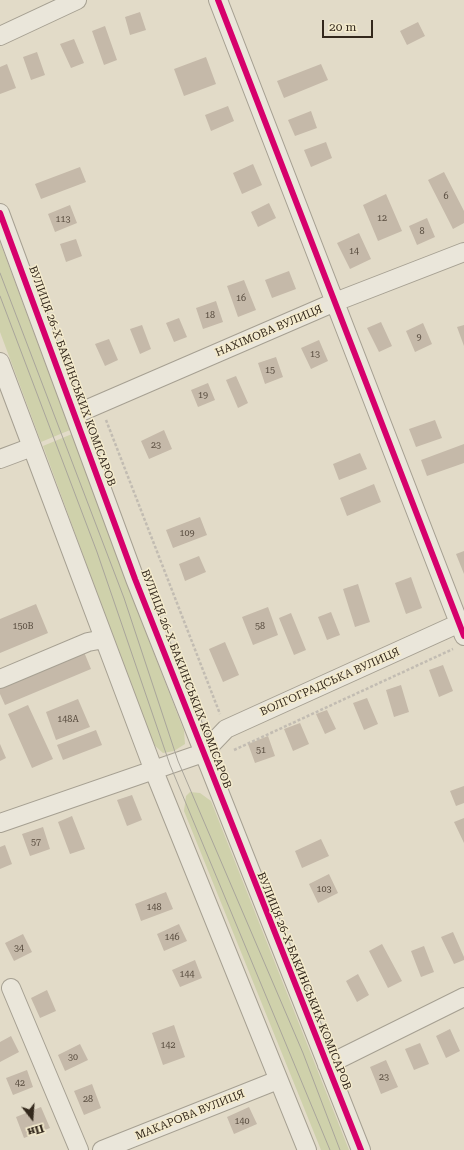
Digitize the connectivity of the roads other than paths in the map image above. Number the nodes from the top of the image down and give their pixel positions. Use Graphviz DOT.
graph roads {
  1 [pos="77,0"];
  2 [pos="218,0"];
  3 [pos="0,36"];
  4 [pos="0,212"];
  5 [pos="464,252"];
  6 [pos="335,302"];
  7 [pos="0,362"];
  8 [pos="76,414"];
  9 [pos="32,447"];
  10 [pos="0,459"];
  11 [pos="461,632"];
  12 [pos="104,639"];
  13 [pos="0,679"];
  14 [pos="203,753"];
  15 [pos="154,771"];
  16 [pos="0,823"];
  17 [pos="11,988"];
  18 [pos="464,997"];
  19 [pos="327,1065"];
  20 [pos="278,1080"];
  21 [pos="79,1150"];
  22 [pos="102,1150"];
  23 [pos="307,1150"];
  24 [pos="361,1150"];
  1 -- 3 [label="street"];
  2 -- 6 [label="street"];
  4 -- 8 [label="street, ВУЛИЦЯ 26-Х БАКИНСЬКИХ КОМІСАРОВ"];
  5 -- 6 [label="street, НАХІМОВА ВУЛИЦЯ"];
  6 -- 8 [label="street, НАХІМОВА ВУЛИЦЯ"];
  6 -- 11 [label="street"];
  7 -- 9 [label="street"];
  8 -- 14 [label="street, ВУЛИЦЯ 26-Х БАКИНСЬКИХ КОМІСАРОВ"];
  9 -- 10 [label="street"];
  9 -- 12 [label="street"];
  11 -- 14 [label="street, ВОЛГОГРАДСЬКА ВУЛИЦЯ"];
  12 -- 13 [label="street"];
  12 -- 15 [label="street"];
  14 -- 15 [label="street"];
  14 -- 19 [label="street, ВУЛИЦЯ 26-Х БАКИНСЬКИХ КОМІСАРОВ"];
  15 -- 16 [label="street"];
  15 -- 20 [label="street"];
  17 -- 21 [label="street"];
  18 -- 19 [label="street"];
  19 -- 24 [label="street, ВУЛИЦЯ 26-Х БАКИНСЬКИХ КОМІСАРОВ"];
  20 -- 22 [label="street, МАКАРОВА ВУЛИЦЯ"];
  20 -- 23 [label="street"];
}
